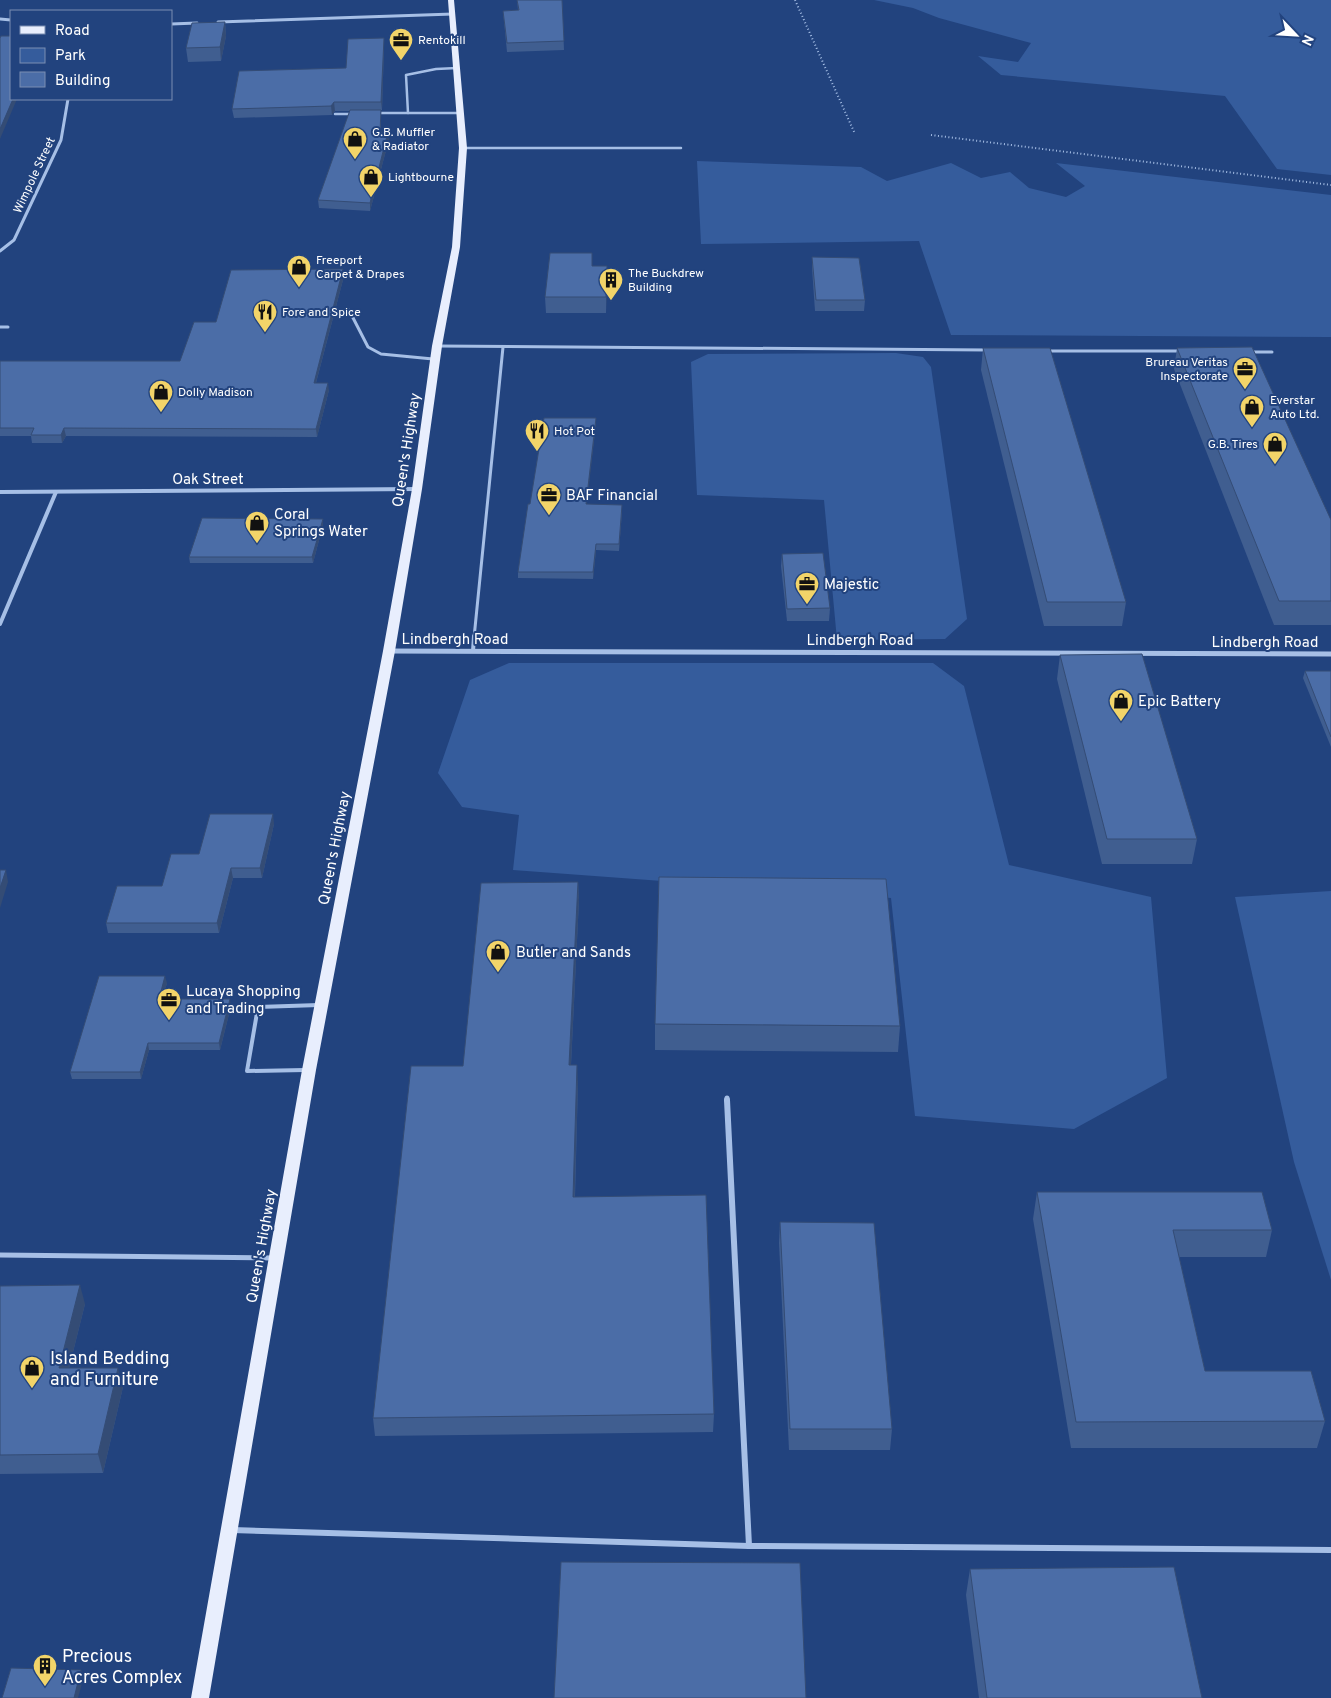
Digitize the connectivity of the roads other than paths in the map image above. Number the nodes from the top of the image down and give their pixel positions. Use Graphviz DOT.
graph roads {
  1 [pos="451,0"];
  2 [pos="453,14"];
  3 [pos="204,23"];
  4 [pos="213,23"];
  5 [pos="172,24"];
  6 [pos="457,68"];
  7 [pos="68,100"];
  8 [pos="408,113"];
  9 [pos="460,113"];
  10 [pos="335,114"];
  11 [pos="354,114"];
  12 [pos="372,114"];
  13 [pos="463,148"];
  14 [pos="681,148"];
  15 [pos="0,251"];
  16 [pos="350,310"];
  17 [pos="0,326"];
  18 [pos="8,326"];
  19 [pos="503,347"];
  20 [pos="989,350"];
  21 [pos="1038,350"];
  22 [pos="1184,352"];
  23 [pos="1242,352"];
  24 [pos="1272,352"];
  25 [pos="436,353"];
  26 [pos="416,489"];
  27 [pos="0,492"];
  28 [pos="56,492"];
  29 [pos="0,624"];
  30 [pos="389,651"];
  31 [pos="473,652"];
  32 [pos="1331,654"];
  33 [pos="321,1005"];
  34 [pos="309,1070"];
  35 [pos="727,1098"];
  36 [pos="0,1254"];
  37 [pos="276,1258"];
  38 [pos="228,1530"];
  39 [pos="749,1546"];
  40 [pos="1331,1550"];
  41 [pos="200,1698"];
  1 -- 2 [label="main road, Queen's Highway"];
  2 -- 4 [label="street"];
  2 -- 6 [label="main road, Queen's Highway"];
  3 -- 5 [label="street"];
  6 -- 8 [label="lane"];
  6 -- 9 [label="main road, Queen's Highway"];
  7 -- 15 [label="street, Wimpole Street"];
  8 -- 9 [label="lane"];
  8 -- 12 [label="lane"];
  9 -- 13 [label="main road, Queen's Highway"];
  10 -- 11 [label="lane"];
  13 -- 14 [label="lane"];
  13 -- 25 [label="main road, Queen's Highway"];
  16 -- 25 [label="lane"];
  17 -- 18 [label="lane"];
  19 -- 20 [label="lane"];
  19 -- 25 [label="lane"];
  19 -- 31 [label="lane"];
  21 -- 22 [label="lane"];
  23 -- 24 [label="lane"];
  25 -- 26 [label="main road, Queen's Highway"];
  26 -- 28 [label="street, Oak Street"];
  26 -- 30 [label="main road, Queen's Highway"];
  27 -- 28 [label="street, Oak Street"];
  28 -- 29 [label="street"];
  30 -- 31 [label="street, Lindbergh Road"];
  30 -- 33 [label="main road, Queen's Highway"];
  31 -- 32 [label="street, Lindbergh Road"];
  33 -- 34 [label="main road, Queen's Highway"];
  33 -- 34 [label="lane"];
  34 -- 37 [label="main road, Queen's Highway"];
  35 -- 39 [label="street"];
  36 -- 37 [label="lane"];
  37 -- 38 [label="main road, Queen's Highway"];
  38 -- 39 [label="street"];
  38 -- 41 [label="main road, Queen's Highway"];
  39 -- 40 [label="street"];
}
